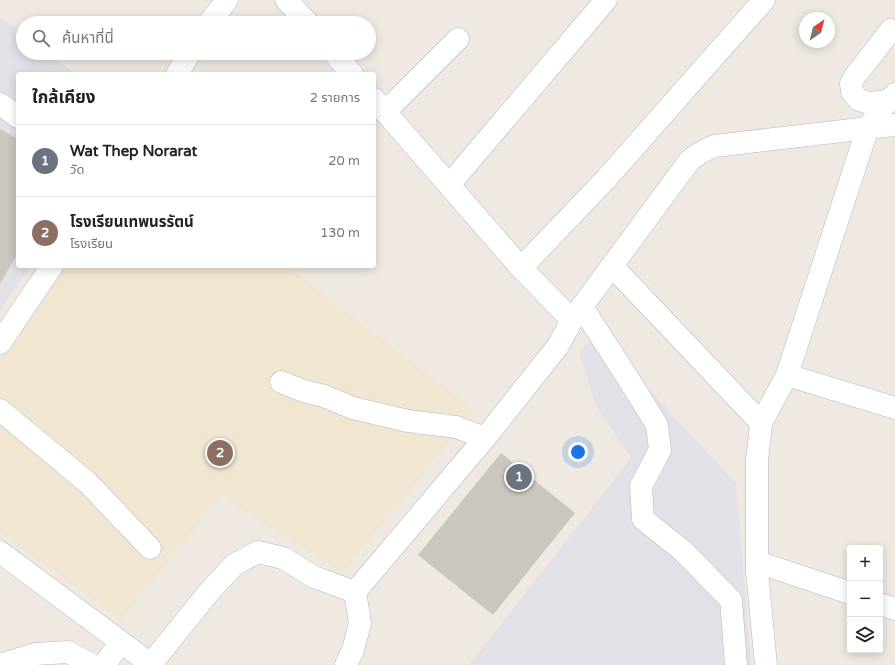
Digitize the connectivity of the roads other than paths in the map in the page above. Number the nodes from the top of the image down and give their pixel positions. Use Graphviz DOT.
graph roads {
  1 [pos="227,0"];
  2 [pos="286,0"];
  3 [pos="606,0"];
  4 [pos="764,0"];
  5 [pos="214,16"];
  6 [pos="301,16"];
  7 [pos="891,30"];
  8 [pos="458,38"];
  9 [pos="186,60"];
  10 [pos="340,60"];
  11 [pos="178,72"];
  12 [pos="350,72"];
  13 [pos="892,97"];
  14 [pos="0,104"];
  15 [pos="380,105"];
  16 [pos="16,116"];
  17 [pos="895,125"];
  18 [pos="868,127"];
  19 [pos="449,185"];
  20 [pos="612,266"];
  21 [pos="51,268"];
  22 [pos="522,268"];
  23 [pos="577,314"];
  24 [pos="0,343"];
  25 [pos="787,375"];
  26 [pos="281,382"];
  27 [pos="895,408"];
  28 [pos="0,410"];
  29 [pos="761,424"];
  30 [pos="485,438"];
  31 [pos="150,548"];
  32 [pos="0,552"];
  33 [pos="757,562"];
  34 [pos="355,592"];
  35 [pos="847,592"];
  36 [pos="883,605"];
  37 [pos="895,609"];
  38 [pos="121,642"];
  39 [pos="151,664"];
  40 [pos="0,665"];
  41 [pos="92,665"];
  42 [pos="104,665"];
  43 [pos="346,665"];
  44 [pos="736,665"];
  45 [pos="766,665"];
  1 -- 5 [label="street"];
  2 -- 6 [label="street"];
  3 -- 19 [label="street"];
  4 -- 22 [label="street"];
  7 -- 13 [label="street"];
  8 -- 15 [label="street"];
  9 -- 11 [label="street"];
  10 -- 12 [label="street"];
  13 -- 18 [label="street"];
  14 -- 16 [label="street"];
  15 -- 19 [label="street"];
  17 -- 18 [label="street"];
  18 -- 20 [label="street"];
  18 -- 25 [label="street"];
  19 -- 22 [label="street"];
  20 -- 23 [label="street"];
  20 -- 29 [label="street"];
  21 -- 24 [label="street"];
  22 -- 23 [label="street"];
  23 -- 30 [label="street"];
  23 -- 44 [label="street"];
  25 -- 27 [label="street"];
  25 -- 29 [label="street"];
  26 -- 30 [label="street"];
  28 -- 31 [label="street"];
  29 -- 33 [label="street"];
  30 -- 34 [label="street"];
  32 -- 38 [label="street"];
  33 -- 35 [label="street"];
  33 -- 45 [label="street"];
  34 -- 39 [label="street"];
  34 -- 43 [label="street"];
  36 -- 37 [label="street"];
  38 -- 39 [label="street"];
  38 -- 42 [label="street"];
  40 -- 41 [label="street"];
}
